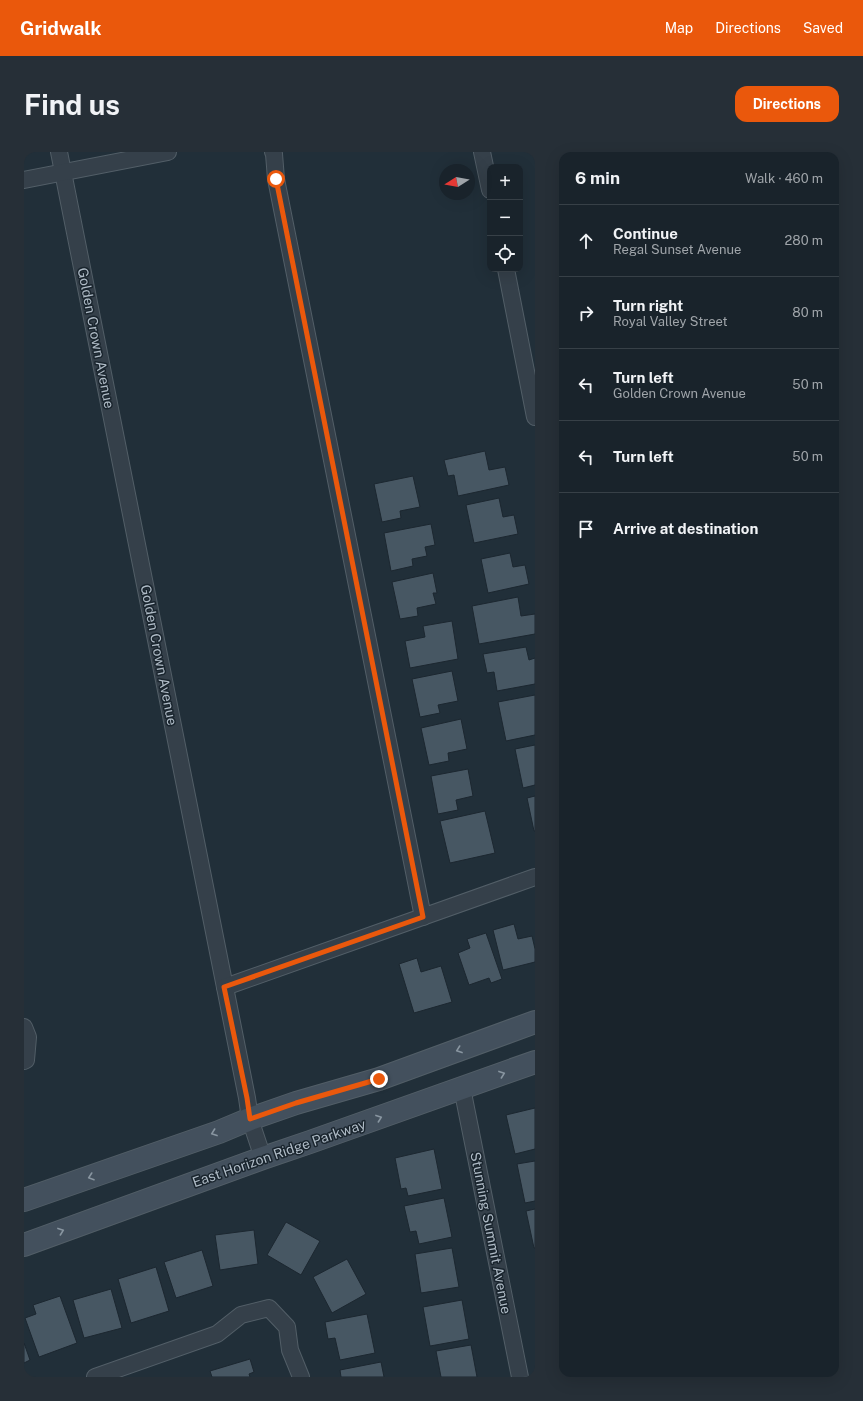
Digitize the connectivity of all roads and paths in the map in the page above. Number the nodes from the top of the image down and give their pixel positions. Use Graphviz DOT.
graph roads {
  1 [pos="60,152"];
  2 [pos="168,152"];
  3 [pos="273,152"];
  4 [pos="482,152"];
  5 [pos="64,173"];
  6 [pos="487,176"];
  7 [pos="24,180"];
  8 [pos="507,272"];
  9 [pos="535,417"];
  10 [pos="535,877"];
  11 [pos="423,917"];
  12 [pos="224,987"];
  13 [pos="535,1022"];
  14 [pos="24,1027"];
  15 [pos="25,1061"];
  16 [pos="535,1062"];
  17 [pos="462,1088"];
  18 [pos="250,1119"];
  19 [pos="263,1158"];
  20 [pos="24,1200"];
  21 [pos="24,1245"];
  22 [pos="95,1377"];
  23 [pos="301,1377"];
  24 [pos="520,1377"];
  1 -- 5 [label="street, Golden Crown Avenue"];
  2 -- 5 [label="street"];
  3 -- 11 [label="street"];
  4 -- 6 [label="street"];
  5 -- 7 [label="street"];
  5 -- 12 [label="street, Golden Crown Avenue"];
  8 -- 9 [label="street"];
  10 -- 11 [label="street"];
  11 -- 12 [label="street"];
  12 -- 18 [label="street, Golden Crown Avenue"];
  13 -- 18 [label="main road, one-way"];
  14 -- 15 [label="street"];
  17 -- 16 [label="main road, East Horizon Ridge Parkway, one-way"];
  19 -- 17 [label="main road, East Horizon Ridge Parkway, one-way"];
  17 -- 24 [label="street, Stunning Summit Avenue"];
  18 -- 19 [label="street, Golden Crown Avenue"];
  18 -- 20 [label="main road, one-way"];
  21 -- 19 [label="main road, East Horizon Ridge Parkway, one-way"];
  22 -- 23 [label="street"];
}
